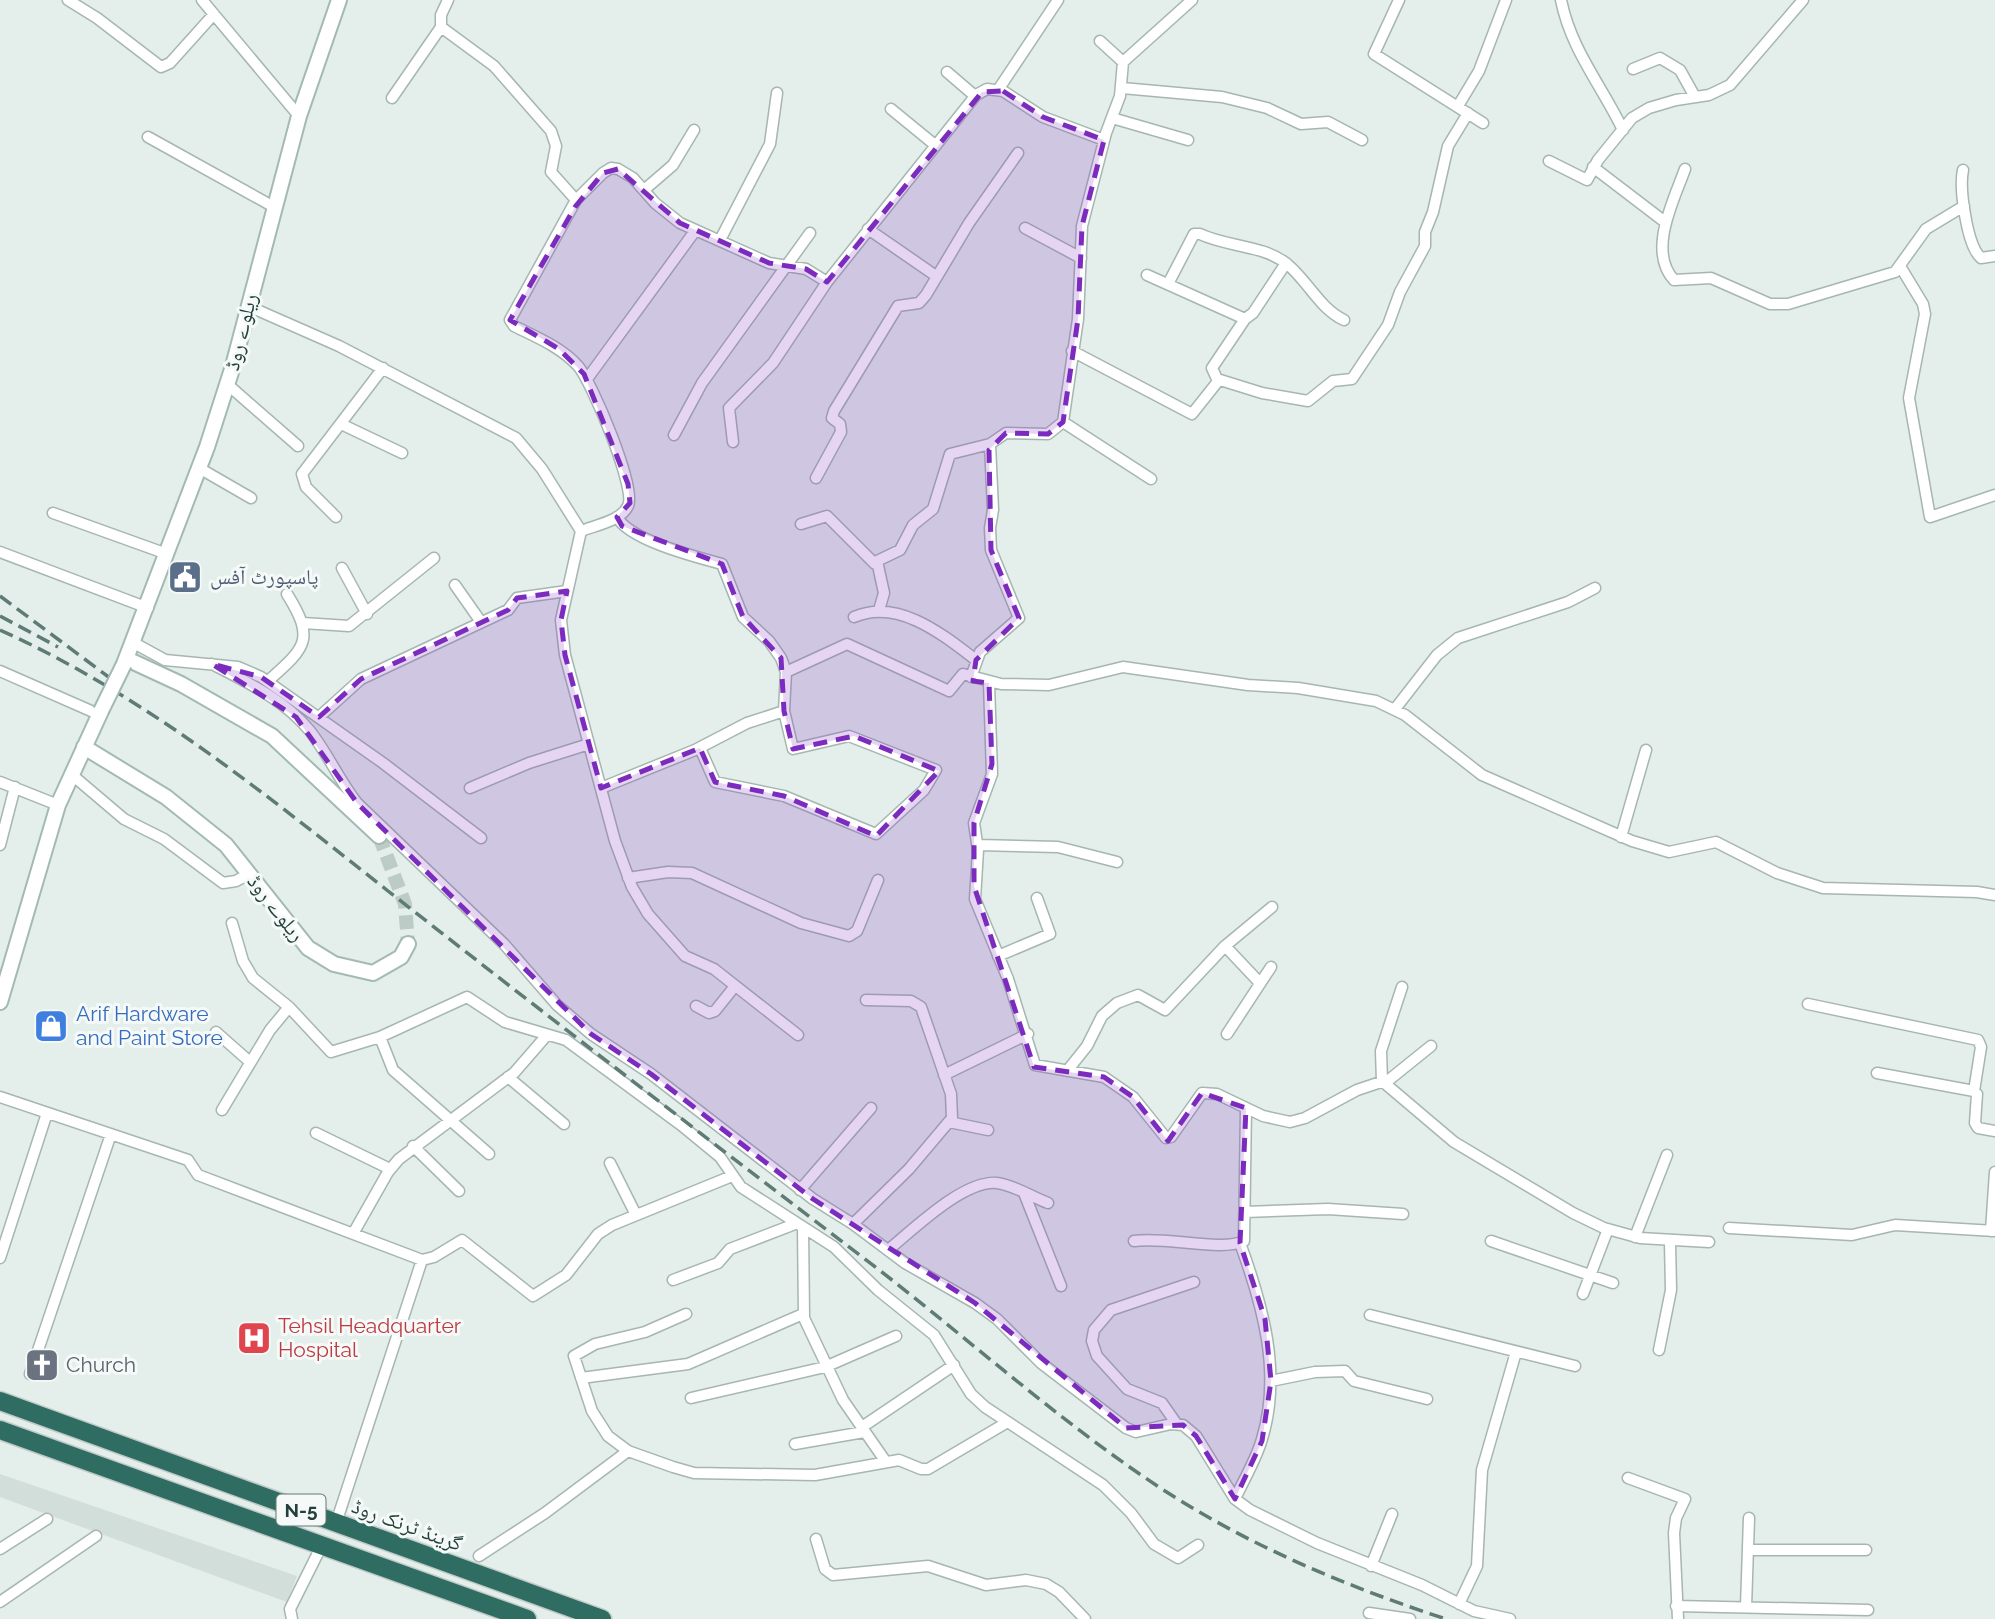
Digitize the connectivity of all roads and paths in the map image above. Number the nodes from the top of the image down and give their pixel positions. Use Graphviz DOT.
graph roads {
  1 [pos="68,0"];
  2 [pos="202,0"];
  3 [pos="339,0"];
  4 [pos="448,0"];
  5 [pos="1058,0"];
  6 [pos="1192,0"];
  7 [pos="1399,0"];
  8 [pos="1506,0"];
  9 [pos="1561,0"];
  10 [pos="1802,0"];
  11 [pos="214,14"];
  12 [pos="441,27"];
  13 [pos="1100,41"];
  14 [pos="1123,62"];
  15 [pos="1633,69"];
  16 [pos="947,72"];
  17 [pos="1122,88"];
  18 [pos="998,90"];
  19 [pos="777,93"];
  20 [pos="975,96"];
  21 [pos="392,97"];
  22 [pos="1695,97"];
  23 [pos="1458,106"];
  24 [pos="891,109"];
  25 [pos="1468,113"];
  26 [pos="299,116"];
  27 [pos="1112,118"];
  28 [pos="1483,123"];
  29 [pos="694,130"];
  30 [pos="1623,130"];
  31 [pos="148,137"];
  32 [pos="1104,139"];
  33 [pos="1188,140"];
  34 [pos="1362,140"];
  35 [pos="934,145"];
  36 [pos="1018,153"];
  37 [pos="1549,161"];
  38 [pos="1593,167"];
  39 [pos="1685,169"];
  40 [pos="1963,170"];
  41 [pos="644,190"];
  42 [pos="576,200"];
  43 [pos="1964,206"];
  44 [pos="274,207"];
  45 [pos="1665,222"];
  46 [pos="1026,228"];
  47 [pos="868,229"];
  48 [pos="695,231"];
  49 [pos="810,233"];
  50 [pos="720,240"];
  51 [pos="1995,256"];
  52 [pos="1081,258"];
  53 [pos="1286,263"];
  54 [pos="787,265"];
  55 [pos="1900,266"];
  56 [pos="1147,275"];
  57 [pos="936,276"];
  58 [pos="827,282"];
  59 [pos="1168,284"];
  60 [pos="248,306"];
  61 [pos="1245,319"];
  62 [pos="1344,320"];
  63 [pos="1072,351"];
  64 [pos="383,368"];
  65 [pos="587,379"];
  66 [pos="1219,380"];
  67 [pos="227,384"];
  68 [pos="1063,422"];
  69 [pos="341,424"];
  70 [pos="674,435"];
  71 [pos="733,442"];
  72 [pos="990,444"];
  73 [pos="298,446"];
  74 [pos="402,453"];
  75 [pos="199,468"];
  76 [pos="816,478"];
  77 [pos="1151,478"];
  78 [pos="1995,495"];
  79 [pos="251,498"];
  80 [pos="53,513"];
  81 [pos="336,517"];
  82 [pos="617,517"];
  83 [pos="801,524"];
  84 [pos="581,531"];
  85 [pos="0,552"];
  86 [pos="167,554"];
  87 [pos="434,558"];
  88 [pos="875,564"];
  89 [pos="342,568"];
  90 [pos="456,585"];
  91 [pos="1595,588"];
  92 [pos="567,591"];
  93 [pos="287,594"];
  94 [pos="148,608"];
  95 [pos="879,610"];
  96 [pos="367,614"];
  97 [pos="854,617"];
  98 [pos="481,622"];
  99 [pos="303,623"];
  100 [pos="134,643"];
  101 [pos="976,660"];
  102 [pos="126,662"];
  103 [pos="212,664"];
  104 [pos="0,671"];
  105 [pos="786,672"];
  106 [pos="971,677"];
  107 [pos="268,681"];
  108 [pos="989,683"];
  109 [pos="1395,709"];
  110 [pos="784,711"];
  111 [pos="99,713"];
  112 [pos="319,717"];
  113 [pos="589,744"];
  114 [pos="84,747"];
  115 [pos="700,748"];
  116 [pos="1646,750"];
  117 [pos="71,774"];
  118 [pos="0,782"];
  119 [pos="15,788"];
  120 [pos="470,788"];
  121 [pos="601,788"];
  122 [pos="58,805"];
  123 [pos="3,822"];
  124 [pos="379,836"];
  125 [pos="1621,837"];
  126 [pos="481,838"];
  127 [pos="0,845"];
  128 [pos="978,845"];
  129 [pos="1117,862"];
  130 [pos="249,874"];
  131 [pos="628,878"];
  132 [pos="878,880"];
  133 [pos="1995,895"];
  134 [pos="1037,898"];
  135 [pos="1272,907"];
  136 [pos="232,923"];
  137 [pos="408,944"];
  138 [pos="1225,946"];
  139 [pos="998,956"];
  140 [pos="1271,967"];
  141 [pos="1259,982"];
  142 [pos="735,986"];
  143 [pos="1402,987"];
  144 [pos="866,1000"];
  145 [pos="0,1002"];
  146 [pos="1808,1004"];
  147 [pos="696,1006"];
  148 [pos="289,1007"];
  149 [pos="216,1032"];
  150 [pos="1028,1034"];
  151 [pos="1227,1034"];
  152 [pos="547,1035"];
  153 [pos="798,1035"];
  154 [pos="380,1037"];
  155 [pos="1431,1046"];
  156 [pos="250,1062"];
  157 [pos="1067,1071"];
  158 [pos="1877,1073"];
  159 [pos="944,1074"];
  160 [pos="508,1077"];
  161 [pos="1382,1081"];
  162 [pos="1974,1091"];
  163 [pos="0,1097"];
  164 [pos="871,1108"];
  165 [pos="1245,1108"];
  166 [pos="222,1110"];
  167 [pos="47,1113"];
  168 [pos="452,1118"];
  169 [pos="948,1122"];
  170 [pos="564,1124"];
  171 [pos="988,1130"];
  172 [pos="1995,1131"];
  173 [pos="316,1133"];
  174 [pos="111,1134"];
  175 [pos="413,1146"];
  176 [pos="489,1154"];
  177 [pos="1667,1155"];
  178 [pos="610,1163"];
  179 [pos="390,1169"];
  180 [pos="1995,1172"];
  181 [pos="732,1176"];
  182 [pos="800,1190"];
  183 [pos="459,1191"];
  184 [pos="1024,1193"];
  185 [pos="1048,1203"];
  186 [pos="1245,1212"];
  187 [pos="1403,1214"];
  188 [pos="636,1215"];
  189 [pos="853,1224"];
  190 [pos="799,1225"];
  191 [pos="1729,1228"];
  192 [pos="1608,1229"];
  193 [pos="1993,1231"];
  194 [pos="354,1233"];
  195 [pos="1634,1237"];
  196 [pos="1134,1241"];
  197 [pos="1491,1241"];
  198 [pos="1670,1242"];
  199 [pos="1709,1242"];
  200 [pos="1240,1243"];
  201 [pos="888,1250"];
  202 [pos="0,1258"];
  203 [pos="422,1260"];
  204 [pos="1588,1275"];
  205 [pos="673,1280"];
  206 [pos="1194,1282"];
  207 [pos="1613,1283"];
  208 [pos="1061,1286"];
  209 [pos="1583,1294"];
  210 [pos="686,1314"];
  211 [pos="803,1314"];
  212 [pos="1370,1315"];
  213 [pos="896,1336"];
  214 [pos="1659,1350"];
  215 [pos="1516,1352"];
  216 [pos="954,1365"];
  217 [pos="1575,1366"];
  218 [pos="825,1367"];
  219 [pos="30,1374"];
  220 [pos="581,1378"];
  221 [pos="1271,1381"];
  222 [pos="691,1398"];
  223 [pos="1427,1399"];
  224 [pos="0,1401"];
  225 [pos="1006,1423"];
  226 [pos="1175,1423"];
  227 [pos="863,1429"];
  228 [pos="0,1430"];
  229 [pos="795,1444"];
  230 [pos="628,1451"];
  231 [pos="886,1462"];
  232 [pos="1628,1478"];
  233 [pos="1235,1499"];
  234 [pos="1392,1514"];
  235 [pos="1749,1518"];
  236 [pos="47,1519"];
  237 [pos="336,1523"];
  238 [pos="96,1536"];
  239 [pos="816,1539"];
  240 [pos="322,1545"];
  241 [pos="1198,1545"];
  242 [pos="0,1549"];
  243 [pos="1748,1549"];
  244 [pos="1866,1550"];
  245 [pos="480,1556"];
  246 [pos="1371,1566"];
  247 [pos="0,1602"];
  248 [pos="1460,1604"];
  249 [pos="1676,1606"];
  250 [pos="1746,1607"];
  251 [pos="1868,1610"];
  252 [pos="1369,1614"];
  253 [pos="292,1619"];
  254 [pos="527,1619"];
  255 [pos="602,1619"];
  256 [pos="1084,1619"];
  257 [pos="1410,1619"];
  258 [pos="1510,1619"];
  259 [pos="1678,1619"];
  1 -- 11 [label="street"];
  2 -- 11 [label="street"];
  3 -- 26 [label="main road, ریلوے روڈ"];
  4 -- 12 [label="street"];
  5 -- 18 [label="street"];
  6 -- 14 [label="street"];
  7 -- 23 [label="street"];
  8 -- 23 [label="street"];
  9 -- 30 [label="street"];
  10 -- 22 [label="street"];
  11 -- 26 [label="street"];
  12 -- 21 [label="street"];
  12 -- 42 [label="street"];
  13 -- 14 [label="street"];
  14 -- 17 [label="street"];
  15 -- 22 [label="street"];
  16 -- 20 [label="street"];
  17 -- 27 [label="street"];
  17 -- 34 [label="street"];
  18 -- 20 [label="street"];
  18 -- 32 [label="street"];
  19 -- 50 [label="street"];
  20 -- 35 [label="street"];
  22 -- 30 [label="street"];
  23 -- 25 [label="street"];
  24 -- 35 [label="street"];
  25 -- 28 [label="street"];
  25 -- 66 [label="street"];
  26 -- 44 [label="main road, ریلوے روڈ"];
  27 -- 32 [label="street"];
  27 -- 33 [label="street"];
  29 -- 41 [label="street"];
  30 -- 38 [label="street"];
  31 -- 44 [label="street"];
  32 -- 52 [label="street"];
  35 -- 47 [label="street"];
  36 -- 57 [label="street"];
  37 -- 38 [label="street"];
  38 -- 45 [label="street"];
  39 -- 45 [label="street"];
  40 -- 43 [label="street"];
  41 -- 42 [label="street"];
  41 -- 48 [label="street"];
  42 -- 65 [label="street"];
  43 -- 51 [label="street"];
  43 -- 55 [label="street"];
  44 -- 60 [label="main road, ریلوے روڈ"];
  45 -- 55 [label="street"];
  46 -- 52 [label="street"];
  47 -- 57 [label="street"];
  47 -- 58 [label="street"];
  48 -- 50 [label="street"];
  48 -- 65 [label="street"];
  49 -- 54 [label="street"];
  50 -- 54 [label="street"];
  52 -- 63 [label="street"];
  53 -- 59 [label="street"];
  53 -- 61 [label="street"];
  53 -- 62 [label="street"];
  54 -- 58 [label="street"];
  54 -- 70 [label="street"];
  55 -- 78 [label="street"];
  56 -- 59 [label="street"];
  57 -- 76 [label="street"];
  58 -- 71 [label="street"];
  59 -- 61 [label="street"];
  60 -- 64 [label="street"];
  60 -- 67 [label="main road, ریلوے روڈ"];
  61 -- 66 [label="street"];
  63 -- 66 [label="street"];
  63 -- 68 [label="street"];
  64 -- 69 [label="street"];
  64 -- 84 [label="street"];
  65 -- 82 [label="street"];
  67 -- 73 [label="street"];
  67 -- 75 [label="main road, ریلوے روڈ"];
  68 -- 72 [label="street"];
  68 -- 77 [label="street"];
  69 -- 74 [label="street"];
  69 -- 81 [label="street"];
  72 -- 88 [label="street"];
  72 -- 101 [label="street"];
  75 -- 79 [label="street"];
  75 -- 86 [label="main road, ریلوے روڈ"];
  80 -- 86 [label="street"];
  82 -- 84 [label="street"];
  82 -- 105 [label="street"];
  83 -- 88 [label="street"];
  84 -- 92 [label="street"];
  85 -- 94 [label="street"];
  86 -- 94 [label="main road, ریلوے روڈ"];
  87 -- 96 [label="street"];
  88 -- 95 [label="street"];
  89 -- 96 [label="street"];
  90 -- 98 [label="street"];
  91 -- 109 [label="street"];
  92 -- 98 [label="street"];
  92 -- 113 [label="street"];
  93 -- 99 [label="street"];
  94 -- 100 [label="main road, ریلوے روڈ"];
  95 -- 97 [label="street"];
  95 -- 101 [label="street"];
  96 -- 99 [label="street"];
  98 -- 112 [label="street"];
  99 -- 107 [label="street"];
  100 -- 102 [label="main road, ریلوے روڈ"];
  100 -- 103 [label="street"];
  101 -- 106 [label="street"];
  102 -- 111 [label="main road, ریلوے روڈ, bridge"];
  102 -- 124 [label="main road"];
  103 -- 107 [label="street"];
  103 -- 182 [label="street"];
  104 -- 111 [label="street"];
  105 -- 106 [label="street"];
  105 -- 110 [label="street"];
  106 -- 108 [label="street"];
  107 -- 112 [label="street"];
  108 -- 109 [label="street"];
  108 -- 128 [label="street"];
  109 -- 125 [label="street"];
  110 -- 115 [label="street"];
  110 -- 115 [label="street"];
  111 -- 114 [label="main road, ریلوے روڈ"];
  112 -- 126 [label="street"];
  113 -- 120 [label="street"];
  113 -- 121 [label="street"];
  114 -- 117 [label="main road, ریلوے روڈ"];
  114 -- 130 [label="main road, ریلوے روڈ"];
  115 -- 121 [label="street"];
  116 -- 125 [label="street"];
  117 -- 122 [label="main road, ریلوے روڈ"];
  117 -- 130 [label="street"];
  118 -- 119 [label="street"];
  119 -- 122 [label="street"];
  119 -- 123 [label="street"];
  121 -- 131 [label="street"];
  122 -- 145 [label="main road, ریلوے روڈ"];
  123 -- 127 [label="street"];
  125 -- 133 [label="street"];
  128 -- 129 [label="street"];
  128 -- 139 [label="street"];
  130 -- 137 [label="main road, ریلوے روڈ"];
  131 -- 132 [label="street"];
  131 -- 142 [label="street"];
  134 -- 139 [label="street"];
  135 -- 138 [label="street"];
  136 -- 148 [label="street"];
  138 -- 141 [label="street"];
  138 -- 157 [label="street"];
  139 -- 150 [label="street"];
  140 -- 141 [label="street"];
  141 -- 151 [label="street"];
  142 -- 147 [label="street"];
  142 -- 153 [label="street"];
  143 -- 161 [label="street"];
  144 -- 159 [label="street"];
  146 -- 162 [label="street"];
  148 -- 154 [label="street"];
  148 -- 156 [label="street"];
  149 -- 156 [label="street"];
  150 -- 157 [label="street"];
  150 -- 159 [label="street"];
  152 -- 154 [label="street"];
  152 -- 160 [label="street"];
  152 -- 181 [label="street"];
  154 -- 168 [label="street"];
  155 -- 161 [label="street"];
  156 -- 166 [label="street"];
  157 -- 165 [label="street"];
  158 -- 162 [label="street"];
  159 -- 169 [label="street"];
  160 -- 168 [label="street"];
  160 -- 170 [label="street"];
  161 -- 165 [label="street"];
  161 -- 192 [label="street"];
  162 -- 172 [label="street"];
  163 -- 167 [label="street"];
  164 -- 182 [label="street"];
  165 -- 186 [label="street"];
  167 -- 174 [label="street"];
  167 -- 202 [label="street"];
  168 -- 175 [label="street"];
  168 -- 176 [label="street"];
  169 -- 171 [label="street"];
  169 -- 189 [label="street"];
  173 -- 179 [label="street"];
  174 -- 194 [label="street"];
  174 -- 219 [label="street"];
  175 -- 179 [label="street"];
  175 -- 183 [label="street"];
  177 -- 195 [label="street"];
  178 -- 188 [label="street"];
  179 -- 194 [label="street"];
  180 -- 193 [label="street"];
  181 -- 188 [label="street"];
  181 -- 190 [label="street"];
  182 -- 189 [label="street"];
  184 -- 185 [label="street"];
  184 -- 201 [label="street"];
  184 -- 208 [label="street"];
  186 -- 187 [label="street"];
  186 -- 200 [label="street"];
  188 -- 203 [label="street"];
  189 -- 201 [label="street"];
  190 -- 205 [label="street"];
  190 -- 211 [label="street"];
  190 -- 216 [label="street"];
  191 -- 193 [label="street"];
  192 -- 195 [label="street"];
  192 -- 204 [label="street"];
  194 -- 203 [label="street"];
  195 -- 198 [label="street"];
  196 -- 200 [label="street"];
  197 -- 204 [label="street"];
  198 -- 199 [label="street"];
  198 -- 214 [label="street"];
  200 -- 221 [label="street"];
  201 -- 226 [label="street"];
  203 -- 237 [label="street"];
  204 -- 207 [label="street"];
  204 -- 209 [label="street"];
  206 -- 226 [label="street"];
  210 -- 220 [label="street"];
  211 -- 218 [label="street"];
  211 -- 220 [label="street"];
  212 -- 215 [label="street"];
  213 -- 218 [label="street"];
  215 -- 217 [label="street"];
  215 -- 248 [label="street"];
  216 -- 225 [label="street"];
  216 -- 227 [label="street"];
  218 -- 222 [label="street"];
  218 -- 227 [label="street"];
  220 -- 230 [label="street"];
  221 -- 223 [label="street"];
  221 -- 233 [label="street"];
  224 -- 237 [label="highway, گرینڈ ٹرنک روڈ / N-5"];
  225 -- 231 [label="street"];
  225 -- 241 [label="street"];
  226 -- 233 [label="street"];
  227 -- 229 [label="street"];
  227 -- 231 [label="street"];
  228 -- 240 [label="highway, N-5"];
  230 -- 231 [label="street"];
  230 -- 245 [label="street"];
  232 -- 249 [label="street"];
  233 -- 246 [label="street"];
  234 -- 246 [label="street"];
  235 -- 243 [label="street"];
  236 -- 242 [label="street"];
  237 -- 255 [label="highway, گرینڈ ٹرنک روڈ / N-5"];
  238 -- 247 [label="street"];
  239 -- 256 [label="street"];
  240 -- 253 [label="street"];
  240 -- 254 [label="highway, N-5"];
  243 -- 244 [label="street"];
  243 -- 250 [label="street"];
  246 -- 248 [label="street"];
  248 -- 258 [label="street"];
  249 -- 250 [label="street"];
  249 -- 259 [label="street"];
  250 -- 251 [label="street"];
  252 -- 257 [label="street"];
}
